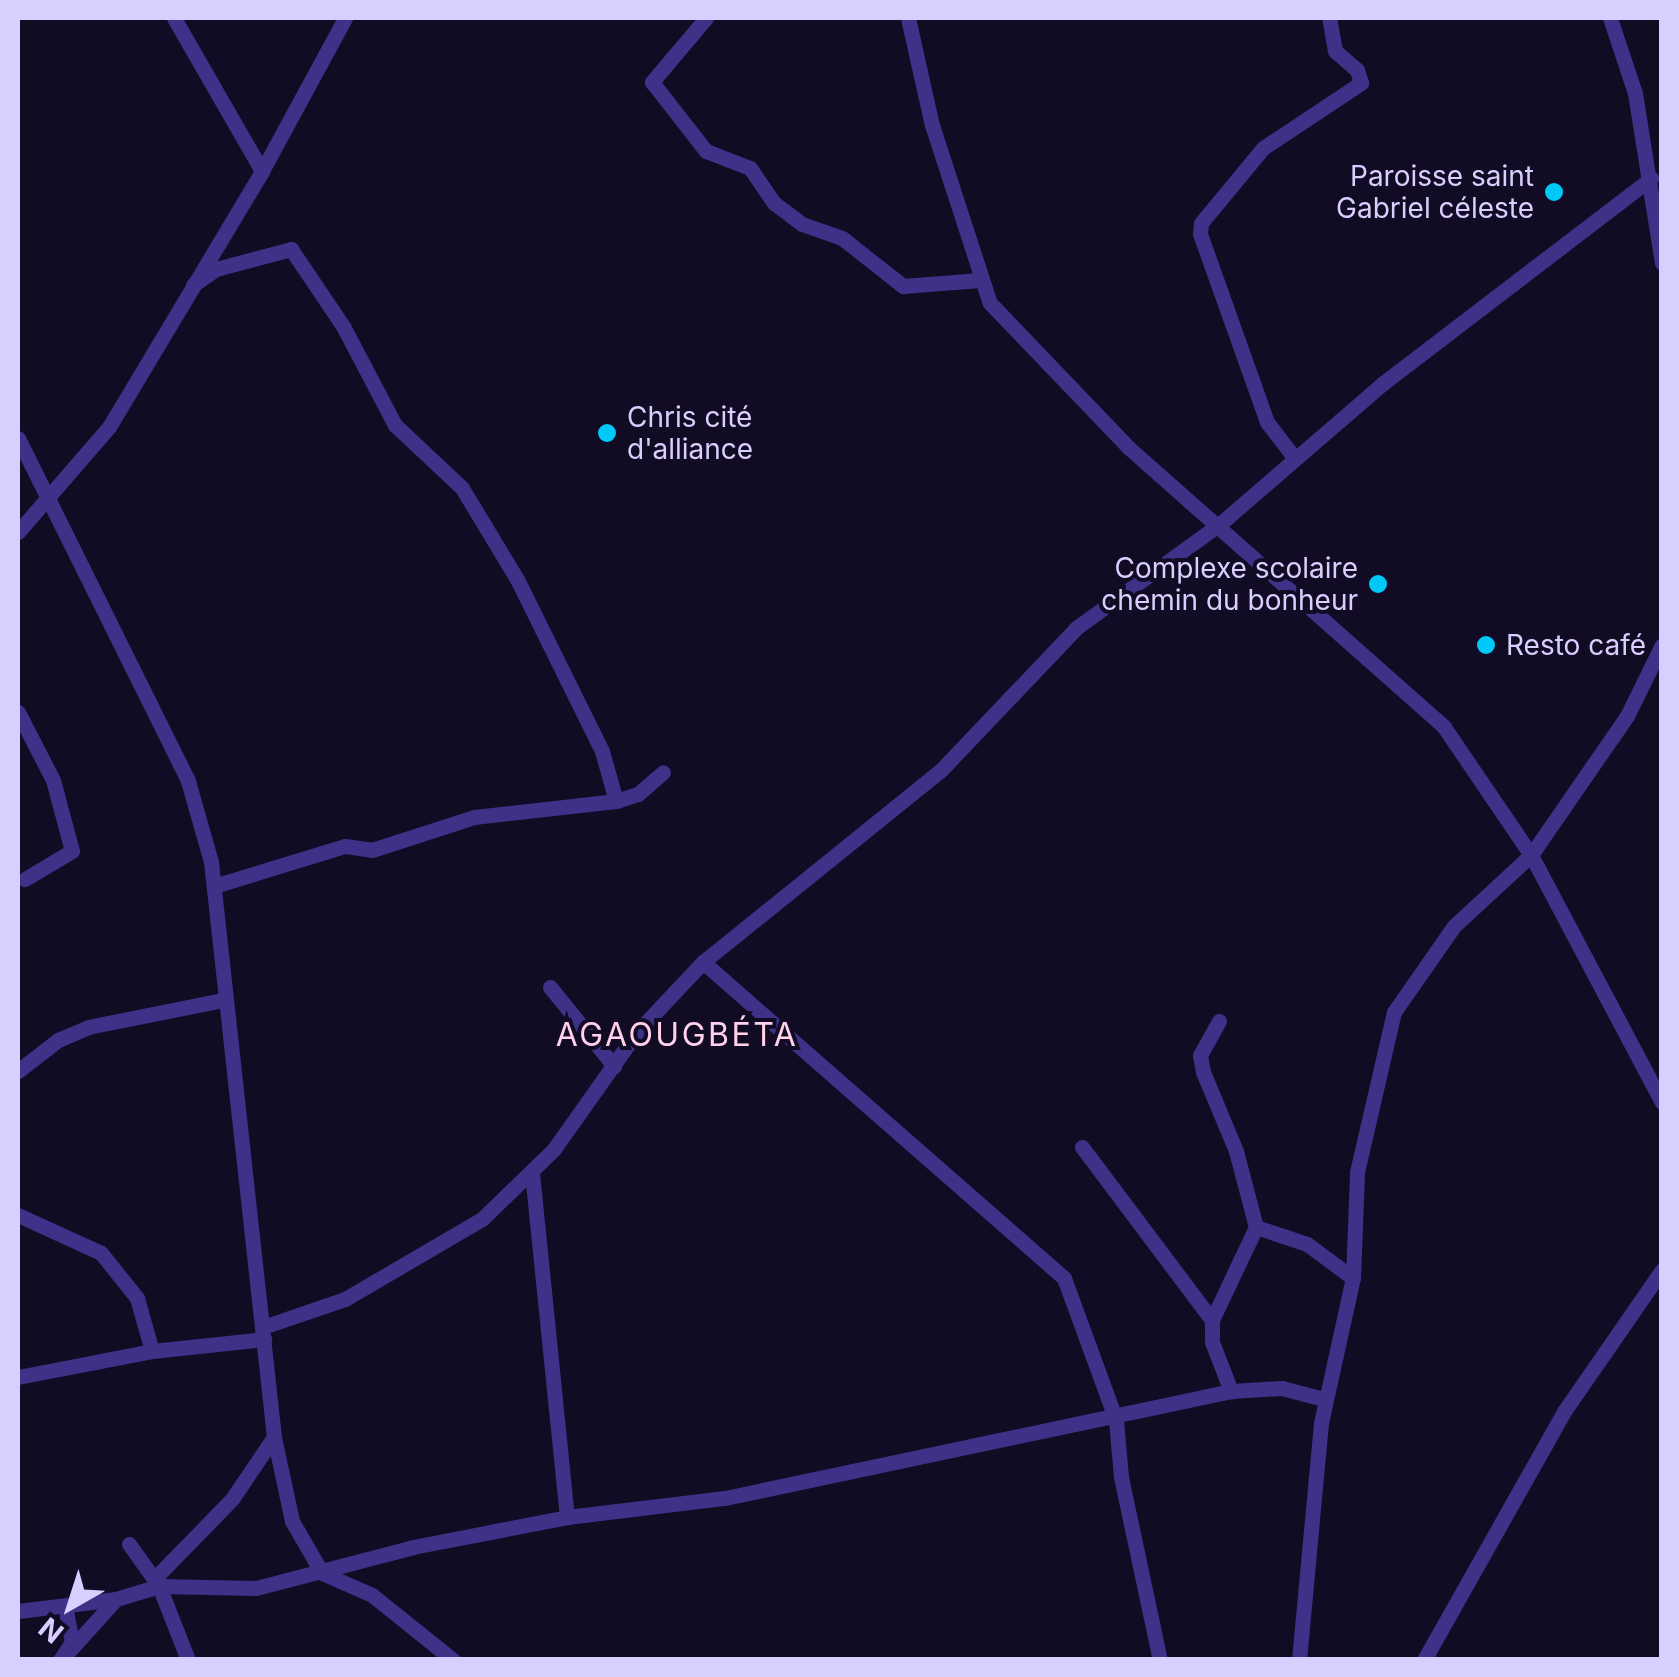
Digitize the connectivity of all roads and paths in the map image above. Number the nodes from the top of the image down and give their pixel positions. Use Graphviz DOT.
graph roads {
  1 [pos="174,18"];
  2 [pos="706,18"];
  3 [pos="908,18"];
  4 [pos="1328,18"];
  5 [pos="1610,18"];
  6 [pos="343,19"];
  7 [pos="262,171"];
  8 [pos="1650,178"];
  9 [pos="1662,263"];
  10 [pos="980,280"];
  11 [pos="192,285"];
  12 [pos="18,438"];
  13 [pos="1293,456"];
  14 [pos="48,499"];
  15 [pos="1221,523"];
  16 [pos="18,532"];
  17 [pos="1662,644"];
  18 [pos="18,712"];
  19 [pos="663,772"];
  20 [pos="616,801"];
  21 [pos="1530,855"];
  22 [pos="25,879"];
  23 [pos="214,886"];
  24 [pos="703,962"];
  25 [pos="550,987"];
  26 [pos="222,1000"];
  27 [pos="1219,1021"];
  28 [pos="614,1066"];
  29 [pos="18,1071"];
  30 [pos="1662,1102"];
  31 [pos="1082,1147"];
  32 [pos="532,1173"];
  33 [pos="18,1215"];
  34 [pos="1256,1227"];
  35 [pos="1662,1270"];
  36 [pos="1353,1278"];
  37 [pos="1212,1320"];
  38 [pos="263,1333"];
  39 [pos="152,1351"];
  40 [pos="18,1377"];
  41 [pos="1231,1391"];
  42 [pos="1324,1399"];
  43 [pos="1116,1420"];
  44 [pos="274,1437"];
  45 [pos="567,1517"];
  46 [pos="129,1544"];
  47 [pos="322,1573"];
  48 [pos="156,1582"];
  49 [pos="116,1599"];
  50 [pos="65,1607"];
  51 [pos="18,1611"];
  52 [pos="65,1655"];
  53 [pos="1426,1659"];
  54 [pos="188,1660"];
  55 [pos="453,1660"];
  56 [pos="1160,1660"];
  57 [pos="1299,1660"];
  1 -- 7 [label="street"];
  2 -- 10 [label="street"];
  3 -- 10 [label="street"];
  4 -- 13 [label="street"];
  5 -- 8 [label="street"];
  6 -- 7 [label="street"];
  7 -- 11 [label="street"];
  8 -- 9 [label="street"];
  8 -- 13 [label="street"];
  10 -- 15 [label="street"];
  11 -- 14 [label="street"];
  11 -- 20 [label="street"];
  12 -- 14 [label="street"];
  13 -- 15 [label="street"];
  14 -- 16 [label="street"];
  14 -- 23 [label="street"];
  15 -- 21 [label="street"];
  15 -- 24 [label="street"];
  17 -- 21 [label="street"];
  18 -- 22 [label="street"];
  19 -- 20 [label="street"];
  20 -- 23 [label="street"];
  21 -- 30 [label="street"];
  21 -- 36 [label="street"];
  23 -- 26 [label="street"];
  24 -- 28 [label="street"];
  24 -- 43 [label="street"];
  25 -- 28 [label="street"];
  26 -- 29 [label="street"];
  26 -- 38 [label="street"];
  27 -- 34 [label="street"];
  28 -- 32 [label="street"];
  31 -- 37 [label="street"];
  32 -- 38 [label="street"];
  32 -- 45 [label="street"];
  33 -- 39 [label="street"];
  34 -- 36 [label="street"];
  34 -- 37 [label="street"];
  35 -- 53 [label="street"];
  36 -- 42 [label="street"];
  37 -- 41 [label="street"];
  38 -- 39 [label="street"];
  38 -- 44 [label="street"];
  39 -- 40 [label="street"];
  41 -- 42 [label="street"];
  41 -- 43 [label="street"];
  42 -- 57 [label="street"];
  43 -- 45 [label="street"];
  43 -- 56 [label="street"];
  44 -- 47 [label="street"];
  44 -- 48 [label="street"];
  45 -- 47 [label="street"];
  46 -- 48 [label="street"];
  47 -- 48 [label="street"];
  47 -- 55 [label="street"];
  48 -- 49 [label="street"];
  48 -- 54 [label="street"];
  49 -- 50 [label="street"];
  49 -- 52 [label="street"];
  50 -- 51 [label="street"];
  50 -- 52 [label="street"];
}
